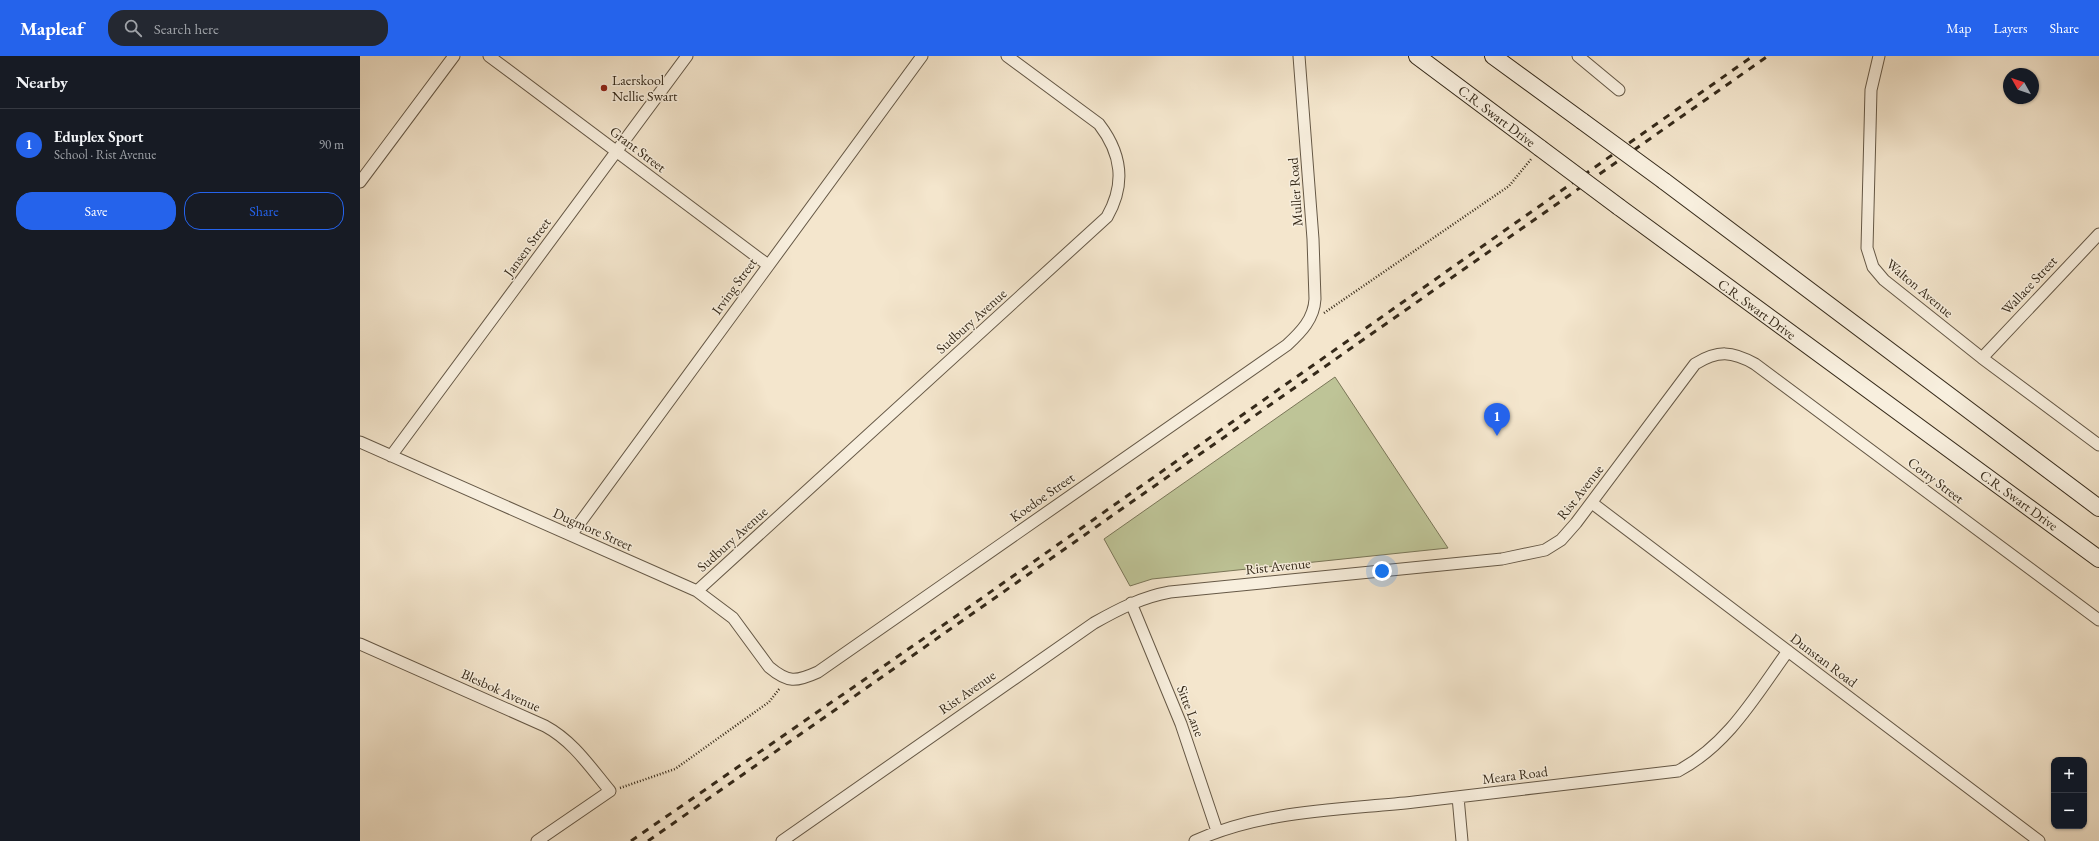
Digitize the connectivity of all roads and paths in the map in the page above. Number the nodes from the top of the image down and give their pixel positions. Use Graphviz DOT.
graph roads {
  1 [pos="454,56"];
  2 [pos="489,56"];
  3 [pos="687,56"];
  4 [pos="922,56"];
  5 [pos="1007,56"];
  6 [pos="1299,56"];
  7 [pos="1417,56"];
  8 [pos="1493,56"];
  9 [pos="1578,56"];
  10 [pos="1879,56"];
  11 [pos="1619,90"];
  12 [pos="1540,148"];
  13 [pos="616,151"];
  14 [pos="360,182"];
  15 [pos="2099,234"];
  16 [pos="768,265"];
  17 [pos="1307,325"];
  18 [pos="1982,358"];
  19 [pos="1756,364"];
  20 [pos="360,442"];
  21 [pos="2099,445"];
  22 [pos="391,456"];
  23 [pos="1592,503"];
  24 [pos="2099,508"];
  25 [pos="571,535"];
  26 [pos="2099,559"];
  27 [pos="697,592"];
  28 [pos="1131,603"];
  29 [pos="2099,620"];
  30 [pos="360,644"];
  31 [pos="1788,651"];
  32 [pos="787,680"];
  33 [pos="610,791"];
  34 [pos="1458,797"];
  35 [pos="1217,831"];
  36 [pos="537,841"];
  37 [pos="782,841"];
  38 [pos="1195,841"];
  39 [pos="1462,841"];
  40 [pos="2039,841"];
  1 -- 14 [label="street"];
  2 -- 13 [label="street, Grant Street"];
  3 -- 13 [label="street, Jansen Street"];
  4 -- 16 [label="street, Irving Street"];
  5 -- 27 [label="street, Sudbury Avenue"];
  6 -- 17 [label="street, Muller Road"];
  7 -- 12 [label="main road, C.R. Swart Drive"];
  8 -- 24 [label="main road, bridge"];
  9 -- 11 [label="street"];
  10 -- 18 [label="street, Walton Avenue"];
  12 -- 17 [label="path"];
  12 -- 26 [label="main road, C.R. Swart Drive, bridge"];
  13 -- 16 [label="street, Grant Street"];
  13 -- 22 [label="street, Jansen Street"];
  15 -- 18 [label="street, Wallace Street"];
  16 -- 25 [label="street, Irving Street"];
  17 -- 32 [label="street, Koedoe Street"];
  18 -- 21 [label="street, Walton Avenue"];
  19 -- 23 [label="street, Rist Avenue"];
  19 -- 29 [label="street, Corry Street"];
  20 -- 22 [label="street, Dugmore Street"];
  22 -- 25 [label="street, Dugmore Street"];
  23 -- 28 [label="street, Rist Avenue"];
  23 -- 31 [label="street, Dunstan Road"];
  25 -- 27 [label="street, Dugmore Street"];
  27 -- 32 [label="street, Dugmore Street"];
  28 -- 35 [label="street, Sitte Lane"];
  28 -- 37 [label="street, Rist Avenue"];
  30 -- 33 [label="street, Blesbok Avenue"];
  31 -- 34 [label="street, Meara Road"];
  31 -- 40 [label="street, Dunstan Road"];
  32 -- 33 [label="path"];
  33 -- 36 [label="street"];
  34 -- 35 [label="street, Meara Road"];
  34 -- 39 [label="street"];
  35 -- 38 [label="street, Meara Road"];
}
